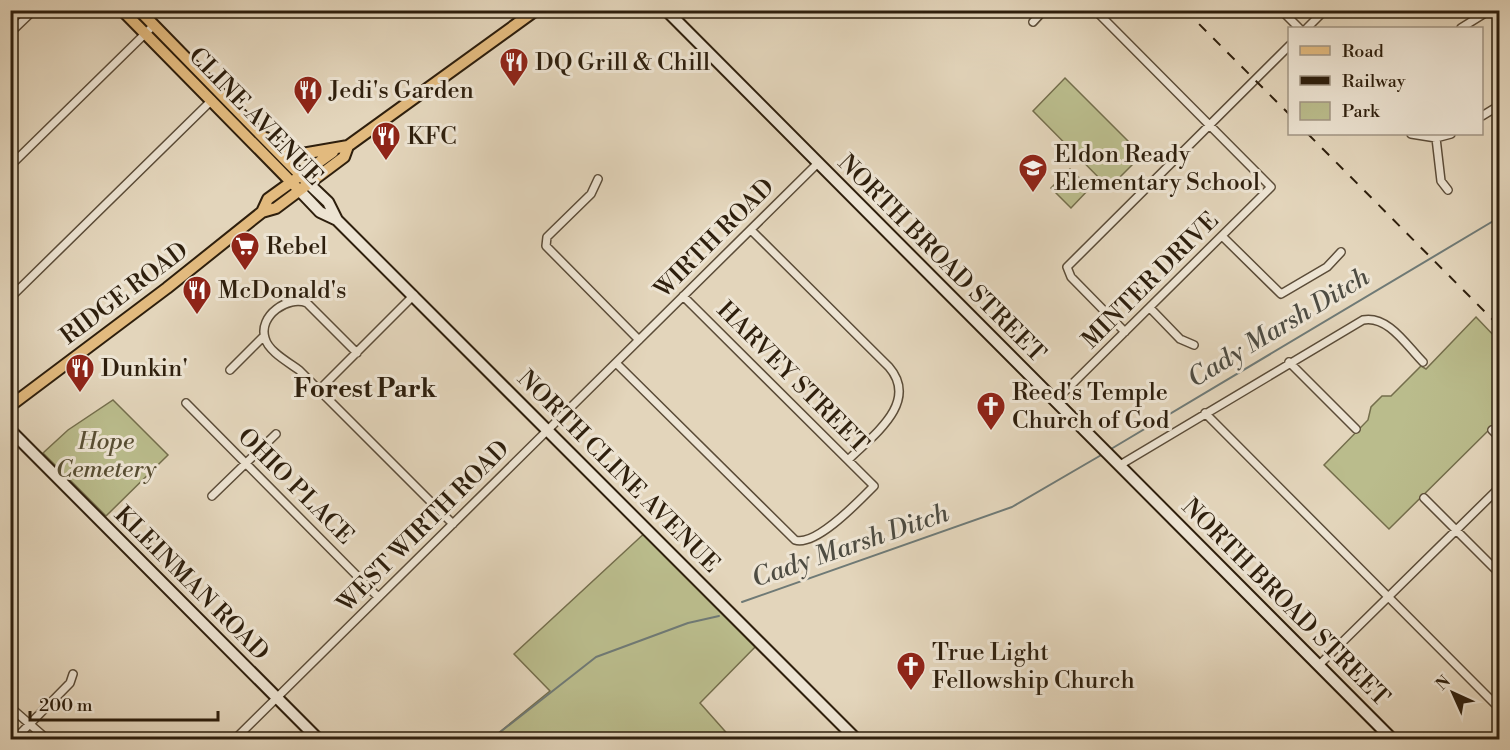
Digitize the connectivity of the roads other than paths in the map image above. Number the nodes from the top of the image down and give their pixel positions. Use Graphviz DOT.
graph roads {
  1 [pos="34,10"];
  2 [pos="122,10"];
  3 [pos="139,10"];
  4 [pos="536,10"];
  5 [pos="666,10"];
  6 [pos="1044,10"];
  7 [pos="1095,10"];
  8 [pos="1281,10"];
  9 [pos="1325,10"];
  10 [pos="1490,10"];
  11 [pos="1033,22"];
  12 [pos="154,25"];
  13 [pos="1298,27"];
  14 [pos="1308,27"];
  15 [pos="1463,27"];
  16 [pos="10,33"];
  17 [pos="145,33"];
  18 [pos="1288,47"];
  19 [pos="212,100"];
  20 [pos="1500,105"];
  21 [pos="1483,115"];
  22 [pos="1209,125"];
  23 [pos="1417,135"];
  24 [pos="1447,135"];
  25 [pos="266,138"];
  26 [pos="1436,138"];
  27 [pos="343,147"];
  28 [pos="818,164"];
  29 [pos="10,166"];
  30 [pos="598,179"];
  31 [pos="300,182"];
  32 [pos="1448,190"];
  33 [pos="751,230"];
  34 [pos="1222,236"];
  35 [pos="1341,252"];
  36 [pos="414,296"];
  37 [pos="683,296"];
  38 [pos="10,298"];
  39 [pos="1150,308"];
  40 [pos="1125,332"];
  41 [pos="264,336"];
  42 [pos="639,340"];
  43 [pos="1194,345"];
  44 [pos="357,353"];
  45 [pos="478,359"];
  46 [pos="1289,362"];
  47 [pos="1423,362"];
  48 [pos="616,363"];
  49 [pos="230,370"];
  50 [pos="319,390"];
  51 [pos="1055,401"];
  52 [pos="186,403"];
  53 [pos="10,406"];
  54 [pos="1205,413"];
  55 [pos="10,429"];
  56 [pos="1356,429"];
  57 [pos="549,430"];
  58 [pos="1491,430"];
  59 [pos="276,434"];
  60 [pos="1500,438"];
  61 [pos="848,460"];
  62 [pos="1116,461"];
  63 [pos="246,463"];
  64 [pos="1500,487"];
  65 [pos="212,496"];
  66 [pos="1424,498"];
  67 [pos="453,524"];
  68 [pos="1456,530"];
  69 [pos="1500,574"];
  70 [pos="378,597"];
  71 [pos="1388,597"];
  72 [pos="1319,665"];
  73 [pos="73,674"];
  74 [pos="277,698"];
  75 [pos="10,706"];
  76 [pos="1500,709"];
  77 [pos="31,723"];
  78 [pos="14,740"];
  79 [pos="48,740"];
  80 [pos="234,740"];
  81 [pos="319,740"];
  82 [pos="857,740"];
  83 [pos="1393,740"];
  1 -- 16 [label="street"];
  2 -- 17 [label="main road, CLINE AVENUE"];
  3 -- 12 [label="main road, CLINE AVENUE"];
  4 -- 27 [label="main road, RIDGE ROAD"];
  5 -- 28 [label="street, NORTH BROAD STREET"];
  6 -- 11 [label="street"];
  7 -- 22 [label="street"];
  8 -- 13 [label="street"];
  9 -- 14 [label="street"];
  10 -- 15 [label="street"];
  12 -- 17 [label="street"];
  12 -- 25 [label="main road, CLINE AVENUE"];
  17 -- 19 [label="main road, CLINE AVENUE"];
  17 -- 29 [label="street"];
  18 -- 22 [label="street"];
  19 -- 31 [label="main road, CLINE AVENUE"];
  19 -- 38 [label="street"];
  20 -- 21 [label="street"];
  22 -- 34 [label="street, MINTER DRIVE"];
  22 -- 40 [label="street"];
  23 -- 26 [label="street"];
  24 -- 26 [label="street"];
  25 -- 27 [label="main road"];
  25 -- 31 [label="main road, CLINE AVENUE"];
  26 -- 32 [label="street"];
  27 -- 31 [label="main road, RIDGE ROAD"];
  28 -- 33 [label="street, WIRTH ROAD"];
  28 -- 51 [label="street, NORTH BROAD STREET"];
  30 -- 42 [label="street"];
  31 -- 36 [label="street, CLINE AVENUE"];
  31 -- 53 [label="main road, RIDGE ROAD"];
  33 -- 37 [label="street, WIRTH ROAD"];
  33 -- 61 [label="street"];
  34 -- 35 [label="street"];
  34 -- 39 [label="street, MINTER DRIVE"];
  36 -- 44 [label="street"];
  36 -- 45 [label="street, CLINE AVENUE"];
  37 -- 42 [label="street, WIRTH ROAD"];
  37 -- 61 [label="street, HARVEY STREET"];
  39 -- 40 [label="street, MINTER DRIVE"];
  39 -- 43 [label="street"];
  40 -- 51 [label="street, MINTER DRIVE"];
  41 -- 44 [label="street"];
  41 -- 49 [label="street"];
  41 -- 50 [label="street"];
  42 -- 48 [label="street, WEST WIRTH ROAD"];
  44 -- 50 [label="street"];
  45 -- 57 [label="street, NORTH CLINE AVENUE"];
  46 -- 47 [label="street"];
  46 -- 54 [label="street"];
  46 -- 56 [label="street"];
  48 -- 57 [label="street, WEST WIRTH ROAD"];
  48 -- 61 [label="street, HARVEY STREET"];
  50 -- 67 [label="street"];
  51 -- 62 [label="street, NORTH BROAD STREET"];
  52 -- 63 [label="street, OHIO PLACE"];
  54 -- 62 [label="street"];
  54 -- 71 [label="street"];
  55 -- 74 [label="street, KLEINMAN ROAD"];
  57 -- 67 [label="street, WEST WIRTH ROAD"];
  57 -- 82 [label="street, NORTH CLINE AVENUE"];
  58 -- 60 [label="street"];
  59 -- 63 [label="street"];
  62 -- 72 [label="street, NORTH BROAD STREET"];
  63 -- 65 [label="street"];
  63 -- 70 [label="street, OHIO PLACE"];
  64 -- 68 [label="street"];
  66 -- 68 [label="street"];
  67 -- 70 [label="street, WEST WIRTH ROAD"];
  68 -- 69 [label="street"];
  68 -- 71 [label="street"];
  70 -- 74 [label="street, WEST WIRTH ROAD"];
  71 -- 72 [label="street"];
  71 -- 76 [label="street"];
  72 -- 83 [label="street, NORTH BROAD STREET"];
  73 -- 77 [label="street"];
  74 -- 80 [label="street, WEST WIRTH ROAD"];
  74 -- 81 [label="street, KLEINMAN ROAD"];
  75 -- 77 [label="street"];
  77 -- 78 [label="street"];
  77 -- 79 [label="street"];
}
